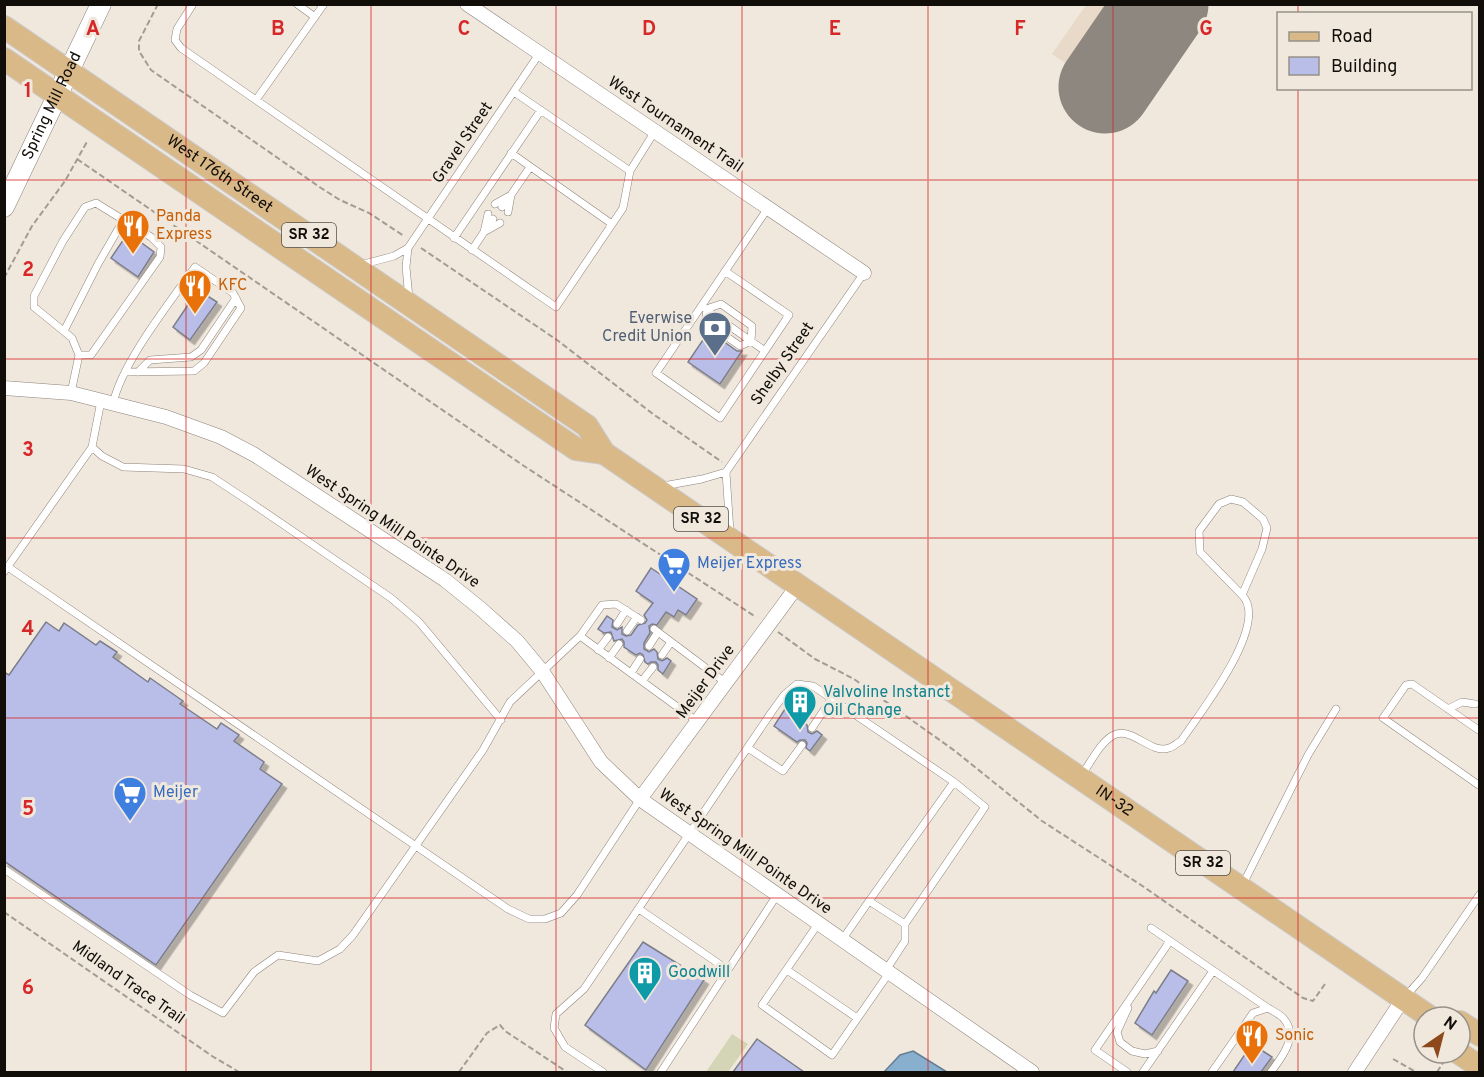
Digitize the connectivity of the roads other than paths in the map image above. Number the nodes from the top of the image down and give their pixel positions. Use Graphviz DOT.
graph roads {
  1 [pos="101,4"];
  2 [pos="193,4"];
  3 [pos="297,4"];
  4 [pos="324,4"];
  5 [pos="467,4"];
  6 [pos="315,17"];
  7 [pos="4,27"];
  8 [pos="539,54"];
  9 [pos="4,59"];
  10 [pos="69,71"];
  11 [pos="514,92"];
  12 [pos="57,95"];
  13 [pos="256,100"];
  14 [pos="541,110"];
  15 [pos="655,131"];
  16 [pos="512,153"];
  17 [pos="530,167"];
  18 [pos="630,171"];
  19 [pos="511,195"];
  20 [pos="4,207"];
  21 [pos="768,208"];
  22 [pos="124,219"];
  23 [pos="428,220"];
  24 [pos="612,224"];
  25 [pos="484,232"];
  26 [pos="454,237"];
  27 [pos="411,245"];
  28 [pos="472,250"];
  29 [pos="355,266"];
  30 [pos="725,271"];
  31 [pos="864,273"];
  32 [pos="236,298"];
  33 [pos="409,303"];
  34 [pos="704,308"];
  35 [pos="64,331"];
  36 [pos="751,341"];
  37 [pos="765,351"];
  38 [pos="79,355"];
  39 [pos="126,372"];
  40 [pos="138,372"];
  41 [pos="4,388"];
  42 [pos="71,393"];
  43 [pos="107,402"];
  44 [pos="92,447"];
  45 [pos="604,453"];
  46 [pos="728,469"];
  47 [pos="655,488"];
  48 [pos="730,539"];
  49 [pos="6,569"];
  50 [pos="798,585"];
  51 [pos="1242,595"];
  52 [pos="626,610"];
  53 [pos="617,624"];
  54 [pos="627,631"];
  55 [pos="580,636"];
  56 [pos="608,637"];
  57 [pos="671,642"];
  58 [pos="619,644"];
  59 [pos="649,646"];
  60 [pos="598,650"];
  61 [pos="662,655"];
  62 [pos="609,658"];
  63 [pos="640,659"];
  64 [pos="652,667"];
  65 [pos="542,671"];
  66 [pos="631,673"];
  67 [pos="642,681"];
  68 [pos="726,683"];
  69 [pos="832,698"];
  70 [pos="1475,704"];
  71 [pos="1336,709"];
  72 [pos="1448,709"];
  73 [pos="501,720"];
  74 [pos="698,722"];
  75 [pos="813,728"];
  76 [pos="1479,731"];
  77 [pos="802,745"];
  78 [pos="748,748"];
  79 [pos="1079,778"];
  80 [pos="954,782"];
  81 [pos="1478,782"];
  82 [pos="640,799"];
  83 [pos="691,834"];
  84 [pos="415,846"];
  85 [pos="4,869"];
  86 [pos="1241,888"];
  87 [pos="1479,894"];
  88 [pos="777,895"];
  89 [pos="868,901"];
  90 [pos="639,909"];
  91 [pos="818,924"];
  92 [pos="905,924"];
  93 [pos="1151,928"];
  94 [pos="842,940"];
  95 [pos="1170,941"];
  96 [pos="728,970"];
  97 [pos="787,970"];
  98 [pos="1213,971"];
  99 [pos="887,972"];
  100 [pos="1136,990"];
  101 [pos="1403,999"];
  102 [pos="1412,1005"];
  103 [pos="1268,1008"];
  104 [pos="857,1018"];
  105 [pos="1158,1051"];
  106 [pos="603,1072"];
  107 [pos="661,1072"];
  108 [pos="1032,1072"];
  109 [pos="1127,1072"];
  110 [pos="1143,1072"];
  111 [pos="1212,1072"];
  112 [pos="1271,1072"];
  113 [pos="1355,1072"];
  1 -- 10 [label="street, Spring Mill Road"];
  2 -- 13 [label="lane"];
  3 -- 6 [label="lane"];
  4 -- 6 [label="lane"];
  5 -- 8 [label="street, West Tournament Trail"];
  6 -- 13 [label="lane"];
  7 -- 10 [label="main road, West 176th Street / SR 32"];
  8 -- 11 [label="lane, Gravel Street"];
  8 -- 15 [label="street, West Tournament Trail"];
  9 -- 12 [label="main road, West 176th Street / SR 32"];
  10 -- 12 [label="street, Spring Mill Road"];
  10 -- 29 [label="main road, West 176th Street / SR 32"];
  11 -- 14 [label="lane"];
  11 -- 23 [label="lane, Gravel Street"];
  12 -- 20 [label="street, Spring Mill Road"];
  12 -- 45 [label="main road, West 176th Street / SR 32"];
  13 -- 23 [label="lane"];
  14 -- 16 [label="lane"];
  14 -- 18 [label="lane"];
  15 -- 18 [label="lane"];
  15 -- 21 [label="street, West Tournament Trail"];
  16 -- 17 [label="lane"];
  16 -- 26 [label="lane"];
  17 -- 19 [label="lane"];
  17 -- 24 [label="lane"];
  18 -- 24 [label="lane"];
  19 -- 19 [label="lane"];
  21 -- 30 [label="lane"];
  21 -- 31 [label="street, West Tournament Trail"];
  22 -- 35 [label="lane"];
  22 -- 35 [label="lane"];
  22 -- 38 [label="lane"];
  23 -- 26 [label="lane"];
  23 -- 27 [label="lane, Gravel Street"];
  24 -- 28 [label="lane"];
  25 -- 25 [label="lane"];
  25 -- 28 [label="lane"];
  26 -- 28 [label="lane"];
  27 -- 29 [label="lane"];
  27 -- 33 [label="lane"];
  29 -- 33 [label="main road, West 176th Street / SR 32"];
  30 -- 34 [label="lane"];
  30 -- 37 [label="lane"];
  31 -- 46 [label="lane, Shelby Street"];
  32 -- 39 [label="lane"];
  32 -- 40 [label="lane"];
  32 -- 40 [label="lane"];
  33 -- 45 [label="main road, West 176th Street / SR 32"];
  34 -- 36 [label="lane"];
  34 -- 36 [label="lane"];
  34 -- 37 [label="lane"];
  35 -- 38 [label="lane"];
  36 -- 37 [label="lane"];
  38 -- 42 [label="lane"];
  39 -- 40 [label="lane"];
  39 -- 43 [label="lane"];
  41 -- 42 [label="street, West Spring Mill Pointe Drive"];
  42 -- 43 [label="street, West Spring Mill Pointe Drive"];
  43 -- 44 [label="lane"];
  43 -- 65 [label="street, West Spring Mill Pointe Drive"];
  44 -- 49 [label="lane"];
  44 -- 73 [label="lane"];
  45 -- 47 [label="main road, West 176th Street / SR 32"];
  46 -- 47 [label="lane"];
  46 -- 48 [label="lane"];
  47 -- 48 [label="main road, West 176th Street / SR 32"];
  48 -- 50 [label="main road, West 176th Street / SR 32"];
  49 -- 84 [label="lane"];
  50 -- 68 [label="street, Meijer Drive"];
  50 -- 79 [label="main road, IN-32 / SR 32"];
  51 -- 51 [label="lane"];
  51 -- 79 [label="lane"];
  52 -- 53 [label="lane"];
  52 -- 54 [label="lane"];
  52 -- 55 [label="lane"];
  55 -- 60 [label="lane"];
  55 -- 65 [label="lane"];
  56 -- 60 [label="lane"];
  57 -- 59 [label="lane"];
  57 -- 61 [label="lane"];
  57 -- 68 [label="lane"];
  58 -- 62 [label="lane"];
  60 -- 62 [label="lane"];
  62 -- 66 [label="lane"];
  63 -- 66 [label="lane"];
  64 -- 67 [label="lane"];
  65 -- 73 [label="lane"];
  65 -- 82 [label="street, West Spring Mill Pointe Drive"];
  66 -- 67 [label="lane"];
  67 -- 74 [label="lane"];
  68 -- 74 [label="street, Meijer Drive"];
  69 -- 75 [label="lane"];
  69 -- 78 [label="lane"];
  69 -- 80 [label="lane"];
  70 -- 72 [label="lane"];
  71 -- 86 [label="lane"];
  72 -- 76 [label="lane"];
  72 -- 81 [label="lane"];
  73 -- 84 [label="lane"];
  74 -- 82 [label="street, Meijer Drive"];
  77 -- 78 [label="lane"];
  78 -- 83 [label="lane"];
  79 -- 86 [label="main road, IN-32 / SR 32"];
  80 -- 89 [label="lane"];
  80 -- 92 [label="lane"];
  82 -- 83 [label="street, West Spring Mill Pointe Drive"];
  82 -- 84 [label="lane"];
  83 -- 88 [label="street, West Spring Mill Pointe Drive"];
  83 -- 90 [label="lane"];
  84 -- 85 [label="lane"];
  86 -- 101 [label="main road, IN-32 / SR 32"];
  87 -- 101 [label="lane"];
  88 -- 91 [label="street, West Spring Mill Pointe Drive"];
  88 -- 96 [label="lane"];
  89 -- 92 [label="lane"];
  89 -- 94 [label="lane"];
  90 -- 96 [label="lane"];
  90 -- 106 [label="lane"];
  91 -- 94 [label="street, West Spring Mill Pointe Drive"];
  91 -- 97 [label="lane"];
  92 -- 99 [label="lane"];
  93 -- 95 [label="lane"];
  94 -- 99 [label="street, West Spring Mill Pointe Drive"];
  95 -- 98 [label="lane"];
  95 -- 100 [label="lane"];
  96 -- 107 [label="lane"];
  97 -- 104 [label="lane"];
  97 -- 104 [label="lane"];
  98 -- 103 [label="lane"];
  98 -- 105 [label="lane"];
  99 -- 104 [label="lane"];
  99 -- 108 [label="street, West Spring Mill Pointe Drive"];
  100 -- 105 [label="lane"];
  100 -- 109 [label="lane"];
  101 -- 102 [label="main road, IN-32 / SR 32"];
  101 -- 113 [label="street"];
  103 -- 111 [label="lane"];
  103 -- 112 [label="lane"];
  105 -- 110 [label="lane"];
}
